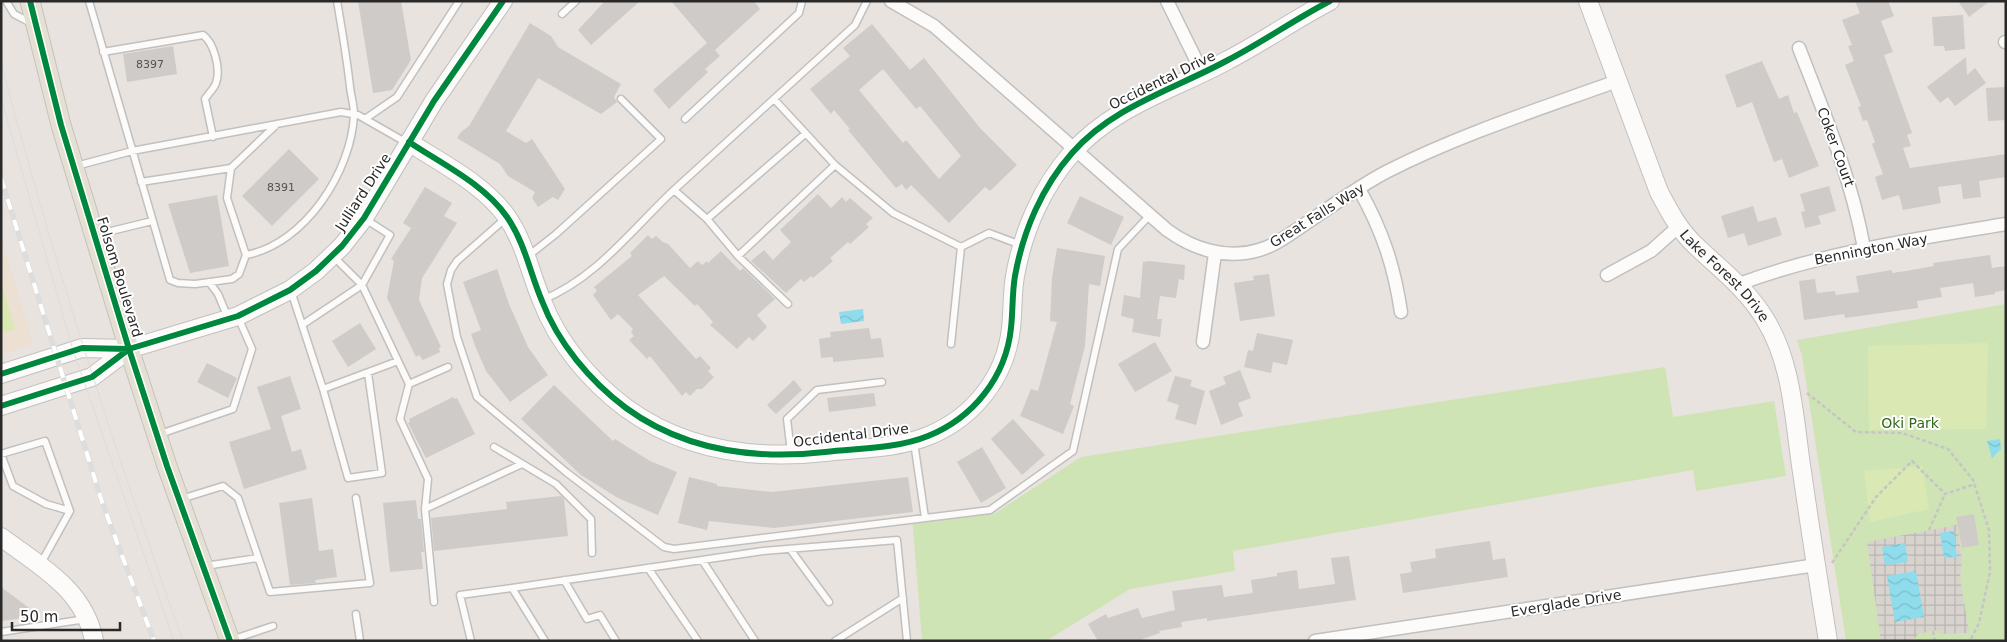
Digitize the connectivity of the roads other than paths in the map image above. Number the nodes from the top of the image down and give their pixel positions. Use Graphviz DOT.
graph roads {
  1 [pos="6,1"];
  2 [pos="30,1"];
  3 [pos="89,1"];
  4 [pos="337,1"];
  5 [pos="459,1"];
  6 [pos="503,1"];
  7 [pos="576,1"];
  8 [pos="802,1"];
  9 [pos="867,1"];
  10 [pos="890,1"];
  11 [pos="1167,1"];
  12 [pos="1330,1"];
  13 [pos="1588,1"];
  14 [pos="906,5"];
  15 [pos="562,14"];
  16 [pos="36,26"];
  17 [pos="1799,48"];
  18 [pos="103,52"];
  19 [pos="1203,74"];
  20 [pos="1617,81"];
  21 [pos="774,99"];
  22 [pos="621,100"];
  23 [pos="354,114"];
  24 [pos="365,119"];
  25 [pos="685,119"];
  26 [pos="277,124"];
  27 [pos="805,134"];
  28 [pos="213,137"];
  29 [pos="409,143"];
  30 [pos="1075,150"];
  31 [pos="132,151"];
  32 [pos="835,165"];
  33 [pos="74,166"];
  34 [pos="231,168"];
  35 [pos="141,182"];
  36 [pos="1359,189"];
  37 [pos="674,190"];
  38 [pos="1150,215"];
  39 [pos="507,217"];
  40 [pos="364,218"];
  41 [pos="707,220"];
  42 [pos="152,221"];
  43 [pos="2006,224"];
  44 [pos="1678,227"];
  45 [pos="95,235"];
  46 [pos="1022,245"];
  47 [pos="961,246"];
  48 [pos="1864,248"];
  49 [pos="1215,253"];
  50 [pos="246,255"];
  51 [pos="333,255"];
  52 [pos="738,256"];
  53 [pos="527,257"];
  54 [pos="1607,275"];
  55 [pos="209,282"];
  56 [pos="1739,284"];
  57 [pos="362,285"];
  58 [pos="290,290"];
  59 [pos="541,300"];
  60 [pos="788,304"];
  61 [pos="1401,312"];
  62 [pos="233,317"];
  63 [pos="302,325"];
  64 [pos="1203,342"];
  65 [pos="951,344"];
  66 [pos="129,349"];
  67 [pos="398,361"];
  68 [pos="448,367"];
  69 [pos="368,373"];
  70 [pos="1,374"];
  71 [pos="882,382"];
  72 [pos="409,384"];
  73 [pos="323,389"];
  74 [pos="1,406"];
  75 [pos="156,436"];
  76 [pos="914,441"];
  77 [pos="494,447"];
  78 [pos="791,456"];
  79 [pos="522,464"];
  80 [pos="356,498"];
  81 [pos="179,500"];
  82 [pos="425,509"];
  83 [pos="70,511"];
  84 [pos="925,518"];
  85 [pos="1,537"];
  86 [pos="790,549"];
  87 [pos="592,553"];
  88 [pos="258,558"];
  89 [pos="702,560"];
  90 [pos="1824,564"];
  91 [pos="39,566"];
  92 [pos="203,567"];
  93 [pos="648,568"];
  94 [pos="564,580"];
  95 [pos="512,588"];
  96 [pos="903,598"];
  97 [pos="434,602"];
  98 [pos="829,602"];
  99 [pos="356,614"];
  100 [pos="88,619"];
  101 [pos="273,626"];
  102 [pos="1,632"];
  103 [pos="94,641"];
  104 [pos="230,641"];
  105 [pos="360,641"];
  106 [pos="471,641"];
  107 [pos="545,641"];
  108 [pos="616,641"];
  109 [pos="698,641"];
  110 [pos="755,641"];
  111 [pos="836,641"];
  112 [pos="907,641"];
  113 [pos="1315,641"];
  114 [pos="1828,641"];
  1 -- 16 [label="lane"];
  2 -- 16 [label="main road, Folsom Boulevard"];
  3 -- 18 [label="lane"];
  4 -- 23 [label="lane"];
  5 -- 24 [label="lane"];
  6 -- 29 [label="street, Julliard Drive"];
  7 -- 15 [label="lane"];
  8 -- 25 [label="lane"];
  9 -- 21 [label="lane"];
  10 -- 14 [label="street, Great Falls Way"];
  11 -- 19 [label="street"];
  12 -- 19 [label="street, Occidental Drive"];
  13 -- 20 [label="street, Lake Forest Drive"];
  14 -- 30 [label="street, Great Falls Way"];
  16 -- 33 [label="main road, Folsom Boulevard"];
  17 -- 48 [label="street, Coker Court"];
  18 -- 28 [label="lane"];
  18 -- 31 [label="lane"];
  19 -- 30 [label="street, Occidental Drive"];
  20 -- 36 [label="street, Great Falls Way"];
  20 -- 44 [label="street, Lake Forest Drive"];
  21 -- 27 [label="lane"];
  21 -- 37 [label="lane"];
  22 -- 53 [label="lane"];
  23 -- 24 [label="lane"];
  23 -- 26 [label="lane"];
  23 -- 50 [label="lane"];
  24 -- 29 [label="lane"];
  26 -- 28 [label="lane"];
  26 -- 34 [label="lane"];
  27 -- 32 [label="lane"];
  27 -- 41 [label="lane"];
  28 -- 31 [label="lane"];
  29 -- 39 [label="street, Occidental Drive"];
  29 -- 40 [label="street, Julliard Drive"];
  30 -- 38 [label="street, Great Falls Way"];
  30 -- 46 [label="street, Occidental Drive"];
  31 -- 33 [label="lane"];
  31 -- 35 [label="lane"];
  32 -- 47 [label="lane"];
  32 -- 52 [label="lane"];
  33 -- 45 [label="main road, Folsom Boulevard"];
  34 -- 35 [label="lane"];
  34 -- 50 [label="lane"];
  35 -- 42 [label="lane"];
  36 -- 49 [label="street, Great Falls Way"];
  36 -- 61 [label="street"];
  37 -- 41 [label="lane"];
  37 -- 59 [label="lane"];
  38 -- 49 [label="street, Great Falls Way"];
  38 -- 84 [label="lane"];
  39 -- 53 [label="street, Occidental Drive"];
  39 -- 84 [label="lane"];
  40 -- 51 [label="street, Julliard Drive"];
  40 -- 57 [label="lane"];
  41 -- 52 [label="lane"];
  42 -- 45 [label="lane"];
  42 -- 55 [label="lane"];
  43 -- 48 [label="street, Bennington Way"];
  44 -- 54 [label="street"];
  44 -- 56 [label="street, Lake Forest Drive"];
  45 -- 66 [label="main road, Folsom Boulevard"];
  46 -- 47 [label="lane"];
  46 -- 76 [label="street, Occidental Drive"];
  47 -- 65 [label="lane"];
  48 -- 56 [label="street, Bennington Way"];
  49 -- 64 [label="street"];
  50 -- 55 [label="lane"];
  51 -- 57 [label="lane"];
  51 -- 58 [label="street, Julliard Drive"];
  52 -- 60 [label="lane"];
  53 -- 59 [label="street, Occidental Drive"];
  55 -- 62 [label="lane"];
  56 -- 90 [label="street, Lake Forest Drive"];
  57 -- 63 [label="lane"];
  57 -- 67 [label="lane"];
  58 -- 62 [label="street, Julliard Drive"];
  58 -- 63 [label="lane"];
  59 -- 78 [label="street, Occidental Drive"];
  62 -- 66 [label="street, Julliard Drive"];
  62 -- 75 [label="lane"];
  63 -- 73 [label="lane"];
  66 -- 70 [label="street"];
  66 -- 74 [label="street"];
  66 -- 75 [label="main road, Folsom Boulevard"];
  67 -- 69 [label="lane"];
  67 -- 72 [label="lane"];
  68 -- 72 [label="lane"];
  69 -- 73 [label="lane"];
  69 -- 73 [label="lane"];
  71 -- 78 [label="lane"];
  72 -- 82 [label="lane"];
  75 -- 81 [label="main road, Folsom Boulevard"];
  76 -- 78 [label="street, Occidental Drive"];
  76 -- 84 [label="lane"];
  77 -- 79 [label="lane"];
  79 -- 82 [label="lane"];
  79 -- 87 [label="lane"];
  80 -- 88 [label="lane"];
  81 -- 88 [label="lane"];
  81 -- 92 [label="main road, Folsom Boulevard"];
  82 -- 97 [label="lane"];
  83 -- 83 [label="lane"];
  83 -- 91 [label="lane"];
  85 -- 91 [label="street"];
  86 -- 89 [label="lane"];
  86 -- 96 [label="lane"];
  86 -- 98 [label="lane"];
  88 -- 92 [label="lane"];
  89 -- 93 [label="lane"];
  89 -- 110 [label="lane"];
  90 -- 113 [label="street, Everglade Drive"];
  90 -- 114 [label="street, Lake Forest Drive"];
  91 -- 100 [label="street"];
  92 -- 104 [label="main road, Folsom Boulevard"];
  93 -- 94 [label="lane"];
  93 -- 109 [label="lane"];
  94 -- 95 [label="lane"];
  94 -- 108 [label="lane"];
  95 -- 106 [label="lane"];
  95 -- 107 [label="lane"];
  96 -- 111 [label="lane"];
  96 -- 112 [label="lane"];
  99 -- 105 [label="lane"];
  100 -- 102 [label="lane"];
  100 -- 103 [label="street"];
  101 -- 104 [label="lane"];
}
